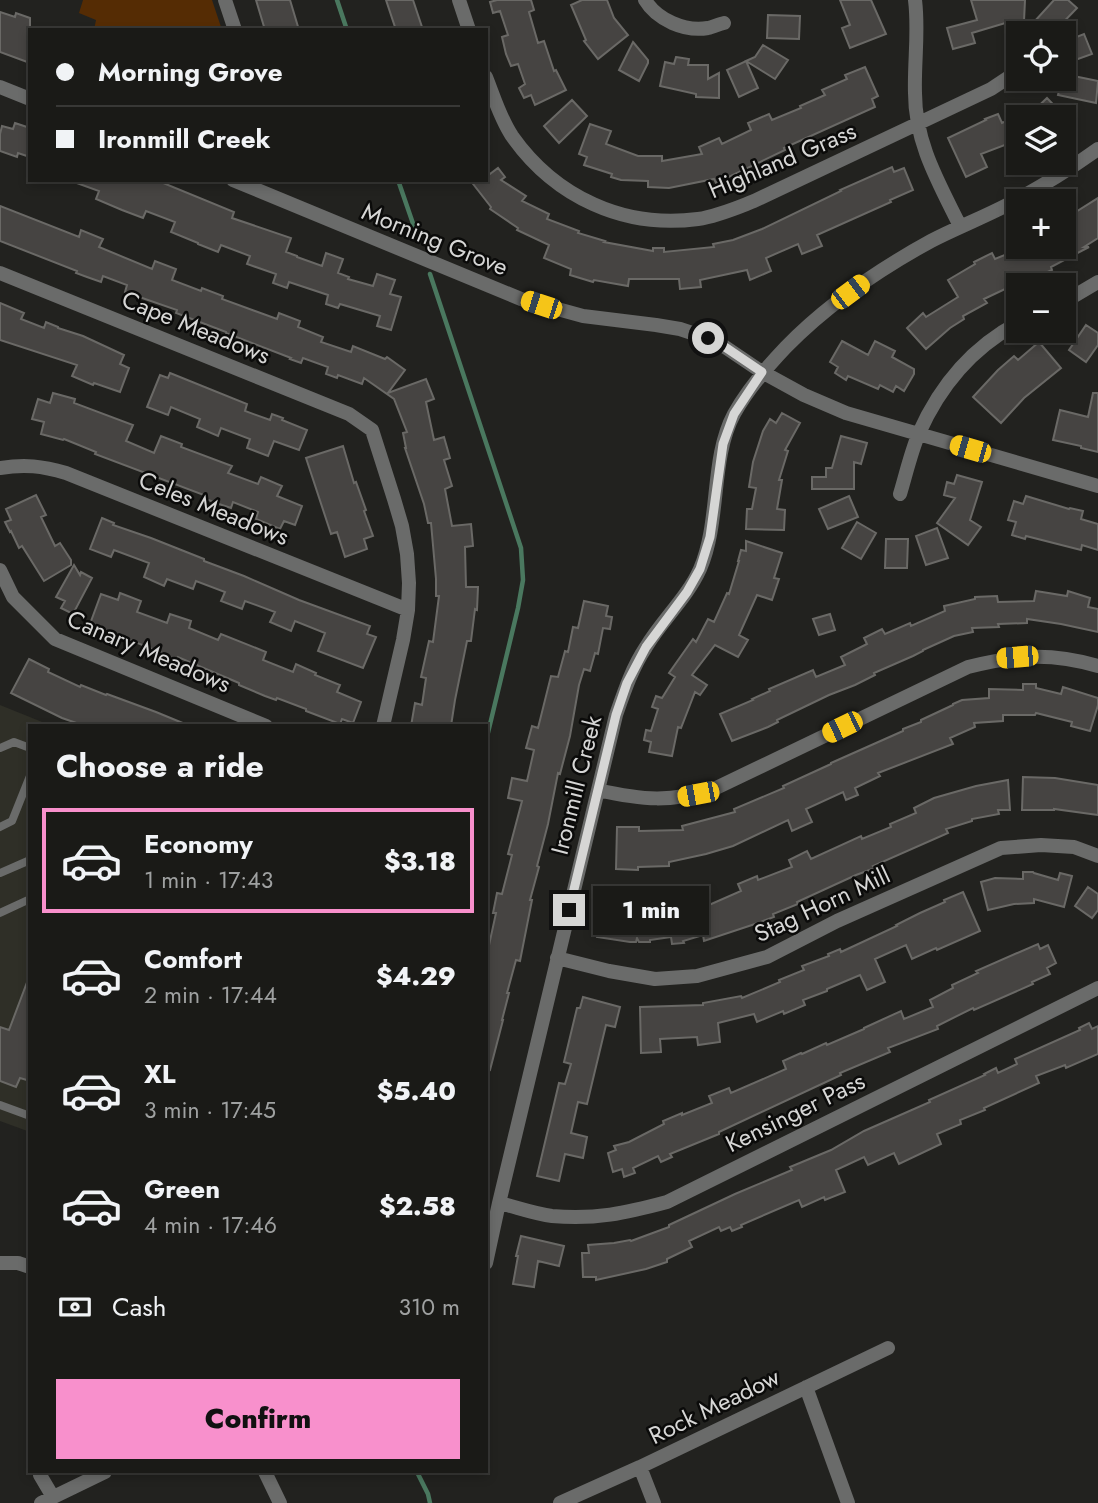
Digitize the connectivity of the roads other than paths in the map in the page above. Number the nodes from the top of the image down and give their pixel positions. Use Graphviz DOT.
graph roads {
  1 [pos="225,0"];
  2 [pos="459,0"];
  3 [pos="645,0"];
  4 [pos="915,0"];
  5 [pos="724,23"];
  6 [pos="234,28"];
  7 [pos="468,28"];
  8 [pos="1006,79"];
  9 [pos="488,83"];
  10 [pos="0,87"];
  11 [pos="28,98"];
  12 [pos="918,123"];
  13 [pos="1098,149"];
  14 [pos="240,182"];
  15 [pos="960,226"];
  16 [pos="0,273"];
  17 [pos="1098,282"];
  18 [pos="1076,295"];
  19 [pos="1006,330"];
  20 [pos="762,372"];
  21 [pos="919,434"];
  22 [pos="0,468"];
  23 [pos="1098,486"];
  24 [pos="900,494"];
  25 [pos="0,570"];
  26 [pos="408,610"];
  27 [pos="1098,666"];
  28 [pos="261,724"];
  29 [pos="383,724"];
  30 [pos="28,747"];
  31 [pos="0,748"];
  32 [pos="28,781"];
  33 [pos="598,790"];
  34 [pos="0,827"];
  35 [pos="1098,856"];
  36 [pos="28,861"];
  37 [pos="0,873"];
  38 [pos="28,901"];
  39 [pos="0,913"];
  40 [pos="557,958"];
  41 [pos="1098,988"];
  42 [pos="0,1105"];
  43 [pos="28,1115"];
  44 [pos="499,1203"];
  45 [pos="488,1254"];
  46 [pos="0,1263"];
  47 [pos="28,1266"];
  48 [pos="888,1348"];
  49 [pos="806,1387"];
  50 [pos="640,1467"];
  51 [pos="103,1473"];
  52 [pos="265,1473"];
  53 [pos="40,1475"];
  54 [pos="47,1500"];
  55 [pos="280,1503"];
  56 [pos="560,1503"];
  57 [pos="654,1503"];
  58 [pos="848,1503"];
  1 -- 6 [label="street"];
  2 -- 7 [label="street"];
  3 -- 5 [label="street"];
  4 -- 12 [label="street"];
  8 -- 12 [label="street, Highland Grass"];
  9 -- 12 [label="street, Highland Grass"];
  10 -- 11 [label="street"];
  12 -- 15 [label="street"];
  13 -- 15 [label="street, Ironmill Creek"];
  14 -- 20 [label="street, Morning Grove"];
  15 -- 20 [label="street, Ironmill Creek"];
  16 -- 26 [label="street, Cape Meadows"];
  17 -- 18 [label="street"];
  19 -- 21 [label="street"];
  20 -- 21 [label="street, Morning Grove"];
  20 -- 33 [label="street, Ironmill Creek"];
  21 -- 23 [label="street, Morning Grove"];
  21 -- 24 [label="street"];
  22 -- 26 [label="street, Celes Meadows"];
  25 -- 28 [label="street, Canary Meadows"];
  26 -- 29 [label="street"];
  27 -- 33 [label="street"];
  30 -- 31 [label="lane"];
  32 -- 34 [label="lane"];
  33 -- 40 [label="street, Ironmill Creek"];
  35 -- 40 [label="street, Stag Horn Mill"];
  36 -- 37 [label="lane"];
  38 -- 39 [label="lane"];
  40 -- 44 [label="street, Ironmill Creek"];
  41 -- 44 [label="street, Kensinger Pass"];
  42 -- 43 [label="lane"];
  44 -- 45 [label="street, Ironmill Creek"];
  46 -- 47 [label="street"];
  48 -- 49 [label="street, Rock Meadow"];
  49 -- 50 [label="street, Rock Meadow"];
  49 -- 58 [label="street"];
  50 -- 56 [label="street, Rock Meadow"];
  50 -- 57 [label="street"];
  51 -- 54 [label="street"];
  52 -- 55 [label="street"];
  53 -- 54 [label="street"];
}
